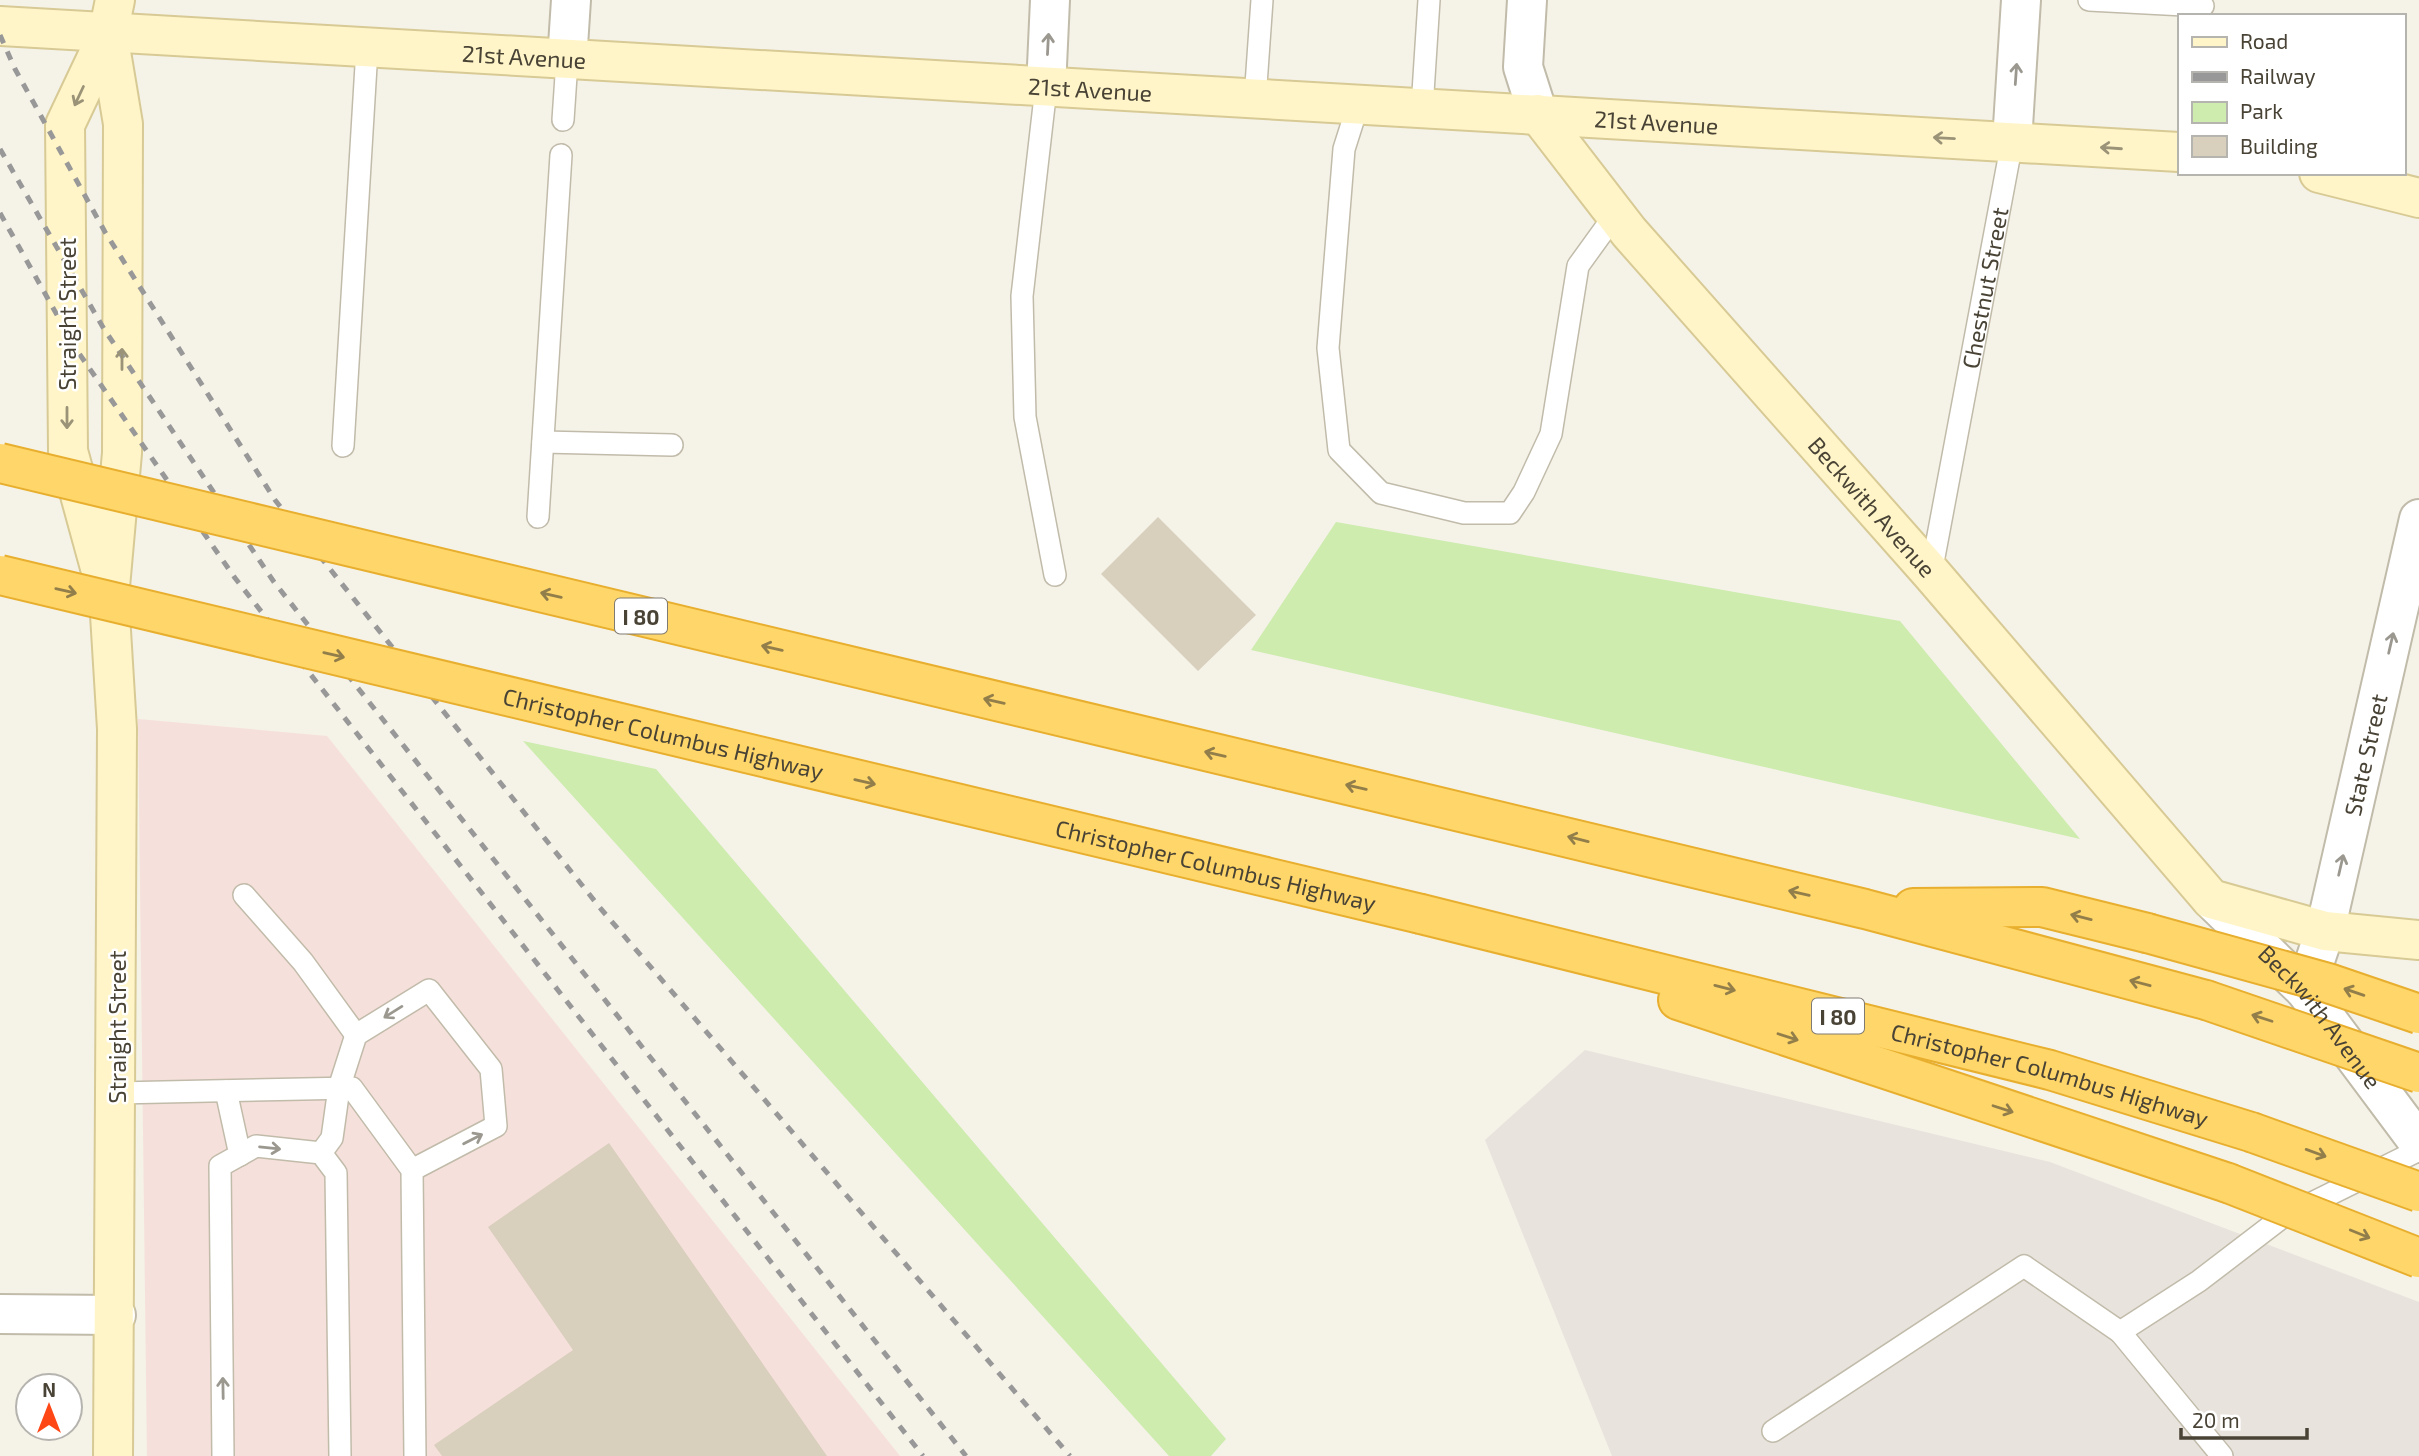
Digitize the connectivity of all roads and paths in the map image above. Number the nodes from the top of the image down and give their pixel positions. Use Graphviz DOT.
graph roads {
  1 [pos="570,0"];
  2 [pos="1050,0"];
  3 [pos="1262,0"];
  4 [pos="1429,0"];
  5 [pos="1527,0"];
  6 [pos="2021,0"];
  7 [pos="2089,0"];
  8 [pos="2203,7"];
  9 [pos="111,17"];
  10 [pos="0,26"];
  11 [pos="367,49"];
  12 [pos="567,61"];
  13 [pos="1046,88"];
  14 [pos="1255,99"];
  15 [pos="1358,105"];
  16 [pos="1422,108"];
  17 [pos="1538,114"];
  18 [pos="563,120"];
  19 [pos="2012,142"];
  20 [pos="2178,152"];
  21 [pos="561,155"];
  22 [pos="2327,175"];
  23 [pos="2419,198"];
  24 [pos="1617,212"];
  25 [pos="543,442"];
  26 [pos="672,445"];
  27 [pos="343,446"];
  28 [pos="0,463"];
  29 [pos="538,517"];
  30 [pos="2419,519"];
  31 [pos="1931,573"];
  32 [pos="0,575"];
  33 [pos="1055,575"];
  34 [pos="109,598"];
  35 [pos="244,895"];
  36 [pos="2211,899"];
  37 [pos="1865,909"];
  38 [pos="1421,915"];
  39 [pos="2326,931"];
  40 [pos="2419,940"];
  41 [pos="2305,990"];
  42 [pos="2419,1014"];
  43 [pos="356,1035"];
  44 [pos="2419,1073"];
  45 [pos="339,1088"];
  46 [pos="226,1090"];
  47 [pos="117,1093"];
  48 [pos="2419,1143"];
  49 [pos="2419,1150"];
  50 [pos="321,1153"];
  51 [pos="240,1155"];
  52 [pos="412,1170"];
  53 [pos="2419,1192"];
  54 [pos="2419,1258"];
  55 [pos="0,1314"];
  56 [pos="116,1315"];
  57 [pos="2120,1332"];
  58 [pos="1773,1431"];
  59 [pos="113,1456"];
  60 [pos="223,1456"];
  61 [pos="340,1456"];
  62 [pos="415,1456"];
  63 [pos="2222,1456"];
  1 -- 12 [label="street"];
  13 -- 2 [label="street, one-way"];
  3 -- 14 [label="lane"];
  4 -- 16 [label="lane"];
  5 -- 17 [label="street"];
  19 -- 6 [label="street, Chestnut Street, one-way"];
  7 -- 8 [label="lane"];
  9 -- 10 [label="street, 21st Avenue"];
  9 -- 11 [label="street, 21st Avenue"];
  34 -- 9 [label="street, Straight Street, one-way"];
  9 -- 34 [label="street, Straight Street, one-way"];
  11 -- 12 [label="street, 21st Avenue"];
  11 -- 27 [label="lane"];
  12 -- 13 [label="street, 21st Avenue"];
  12 -- 18 [label="lane"];
  13 -- 14 [label="street, 21st Avenue"];
  13 -- 33 [label="lane"];
  14 -- 15 [label="street, 21st Avenue"];
  15 -- 16 [label="street, 21st Avenue"];
  15 -- 24 [label="lane"];
  16 -- 17 [label="street, 21st Avenue"];
  19 -- 17 [label="street, 21st Avenue, one-way"];
  17 -- 24 [label="street, Beckwith Avenue"];
  20 -- 19 [label="street, 21st Avenue, one-way"];
  19 -- 31 [label="lane, Chestnut Street"];
  21 -- 25 [label="lane"];
  22 -- 23 [label="street"];
  24 -- 31 [label="street, Beckwith Avenue"];
  25 -- 26 [label="lane"];
  25 -- 29 [label="lane"];
  37 -- 28 [label="highway, I 80, one-way, bridge"];
  39 -- 30 [label="street, State Street, one-way"];
  31 -- 36 [label="street, Beckwith Avenue"];
  32 -- 38 [label="highway, Christopher Columbus Highway / I 80, one-way, bridge"];
  34 -- 47 [label="street, Straight Street"];
  35 -- 43 [label="lane"];
  36 -- 39 [label="street, Beckwith Avenue"];
  36 -- 41 [label="street, Beckwith Avenue"];
  42 -- 37 [label="highway, one-way, bridge"];
  44 -- 37 [label="highway, I 80, one-way, bridge"];
  38 -- 53 [label="highway, Christopher Columbus Highway / I 80, one-way, bridge"];
  38 -- 54 [label="highway, one-way, bridge"];
  39 -- 40 [label="street, Beckwith Avenue"];
  39 -- 41 [label="street, State Street"];
  41 -- 48 [label="street, Beckwith Avenue"];
  43 -- 45 [label="lane"];
  52 -- 43 [label="lane, one-way"];
  45 -- 46 [label="lane"];
  45 -- 50 [label="lane"];
  45 -- 52 [label="lane"];
  46 -- 47 [label="lane"];
  46 -- 51 [label="lane"];
  47 -- 56 [label="street, Straight Street"];
  49 -- 57 [label="lane"];
  51 -- 50 [label="lane, one-way"];
  50 -- 61 [label="lane"];
  60 -- 51 [label="lane, one-way"];
  52 -- 62 [label="lane"];
  55 -- 56 [label="street"];
  56 -- 59 [label="street, Straight Street"];
  57 -- 58 [label="lane"];
  57 -- 63 [label="lane"];
}
